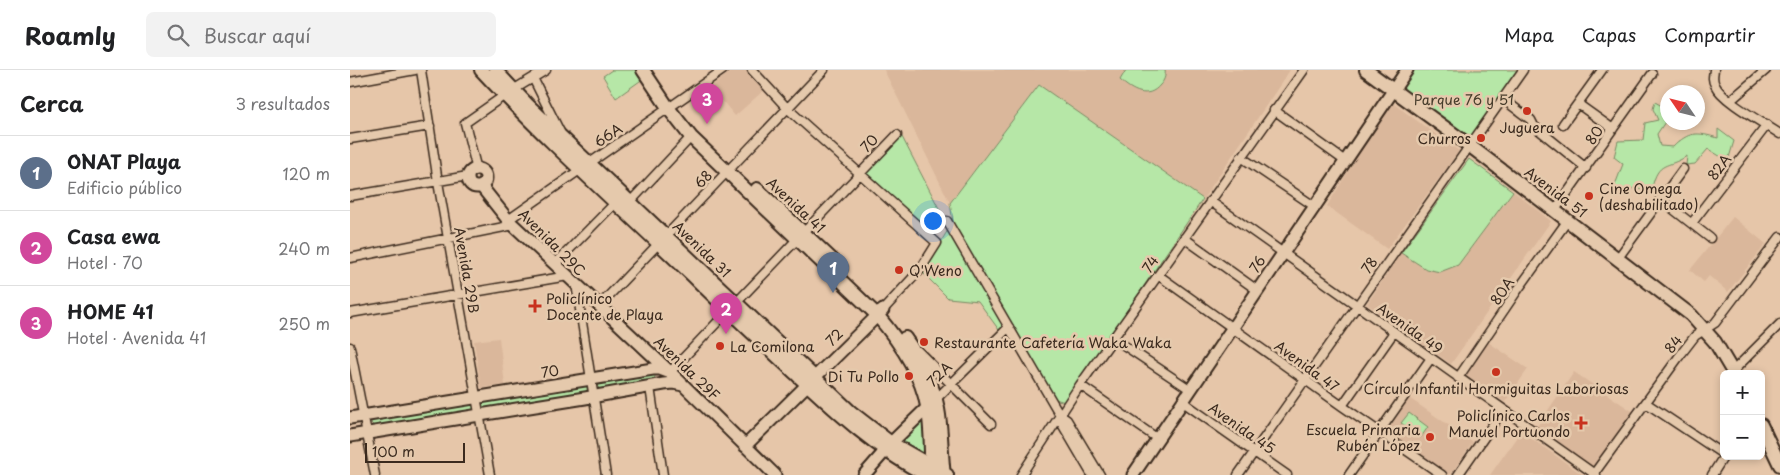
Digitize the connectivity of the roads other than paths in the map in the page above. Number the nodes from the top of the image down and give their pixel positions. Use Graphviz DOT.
graph roads {
  1 [pos="415,70"];
  2 [pos="421,70"];
  3 [pos="481,70"];
  4 [pos="495,70"];
  5 [pos="643,70"];
  6 [pos="653,70"];
  7 [pos="723,70"];
  8 [pos="752,70"];
  9 [pos="824,70"];
  10 [pos="1304,70"];
  11 [pos="1366,70"];
  12 [pos="1406,70"];
  13 [pos="1523,70"];
  14 [pos="1602,70"];
  15 [pos="1714,70"];
  16 [pos="1766,70"];
  17 [pos="539,73"];
  18 [pos="1652,74"];
  19 [pos="350,82"];
  20 [pos="1393,90"];
  21 [pos="509,92"];
  22 [pos="1503,99"];
  23 [pos="1730,101"];
  24 [pos="1578,104"];
  25 [pos="672,107"];
  26 [pos="787,108"];
  27 [pos="1274,110"];
  28 [pos="1563,124"];
  29 [pos="1767,125"];
  30 [pos="430,126"];
  31 [pos="1614,129"];
  32 [pos="1780,134"];
  33 [pos="898,135"];
  34 [pos="691,137"];
  35 [pos="563,138"];
  36 [pos="350,139"];
  37 [pos="1470,146"];
  38 [pos="1240,157"];
  39 [pos="1345,161"];
  40 [pos="585,166"];
  41 [pos="1586,168"];
  42 [pos="730,170"];
  43 [pos="1683,170"];
  44 [pos="473,173"];
  45 [pos="860,174"];
  46 [pos="438,182"];
  47 [pos="350,196"];
  48 [pos="1660,199"];
  49 [pos="631,201"];
  50 [pos="1210,201"];
  51 [pos="615,203"];
  52 [pos="1314,206"];
  53 [pos="1555,210"];
  54 [pos="1568,220"];
  55 [pos="947,221"];
  56 [pos="511,223"];
  57 [pos="1692,223"];
  58 [pos="801,236"];
  59 [pos="1780,237"];
  60 [pos="1184,238"];
  61 [pos="1710,238"];
  62 [pos="449,239"];
  63 [pos="663,240"];
  64 [pos="1282,253"];
  65 [pos="350,258"];
  66 [pos="1618,258"];
  67 [pos="555,264"];
  68 [pos="1158,275"];
  69 [pos="572,280"];
  70 [pos="1257,290"];
  71 [pos="459,295"];
  72 [pos="1356,305"];
  73 [pos="599,306"];
  74 [pos="732,306"];
  75 [pos="880,312"];
  76 [pos="350,313"];
  77 [pos="1780,324"];
  78 [pos="1009,327"];
  79 [pos="1233,328"];
  80 [pos="1706,330"];
  81 [pos="1394,332"];
  82 [pos="1113,338"];
  83 [pos="908,342"];
  84 [pos="350,346"];
  85 [pos="1431,358"];
  86 [pos="1732,370"];
  87 [pos="1737,370"];
  88 [pos="670,372"];
  89 [pos="1458,378"];
  90 [pos="591,379"];
  91 [pos="1304,379"];
  92 [pos="811,381"];
  93 [pos="951,383"];
  94 [pos="664,384"];
  95 [pos="683,385"];
  96 [pos="1080,385"];
  97 [pos="650,387"];
  98 [pos="1191,390"];
  99 [pos="477,397"];
  100 [pos="594,397"];
  101 [pos="1183,402"];
  102 [pos="932,403"];
  103 [pos="1646,403"];
  104 [pos="1342,406"];
  105 [pos="1503,410"];
  106 [pos="1060,415"];
  107 [pos="364,416"];
  108 [pos="479,416"];
  109 [pos="350,418"];
  110 [pos="991,424"];
  111 [pos="1380,432"];
  112 [pos="1765,433"];
  113 [pos="368,434"];
  114 [pos="350,436"];
  115 [pos="1158,439"];
  116 [pos="746,446"];
  117 [pos="888,447"];
  118 [pos="1254,452"];
  119 [pos="1720,452"];
  120 [pos="1778,456"];
  121 [pos="1721,460"];
  122 [pos="937,473"];
  123 [pos="374,475"];
  124 [pos="490,475"];
  125 [pos="606,475"];
  126 [pos="663,475"];
  127 [pos="775,475"];
  128 [pos="864,475"];
  129 [pos="909,475"];
  130 [pos="1021,475"];
  131 [pos="1092,475"];
  132 [pos="1100,475"];
  133 [pos="1133,475"];
  134 [pos="1238,475"];
  135 [pos="1287,475"];
  136 [pos="1349,475"];
  137 [pos="1442,475"];
  138 [pos="1458,475"];
  139 [pos="1595,475"];
  140 [pos="1712,475"];
  1 -- 19 [label="street"];
  2 -- 30 [label="street, Avenida 29B"];
  3 -- 21 [label="main road, Avenida 31"];
  4 -- 21 [label="main road, Avenida 31"];
  5 -- 25 [label="main road, Avenida 41"];
  6 -- 25 [label="main road, Avenida 41"];
  7 -- 25 [label="street, 66A"];
  8 -- 26 [label="street"];
  9 -- 26 [label="street, 68"];
  10 -- 27 [label="street, 74"];
  11 -- 20 [label="main road, Avenida 51"];
  12 -- 20 [label="street, 76"];
  13 -- 22 [label="street, 78"];
  14 -- 24 [label="street"];
  15 -- 23 [label="street"];
  16 -- 23 [label="street"];
  17 -- 21 [label="street"];
  17 -- 35 [label="street"];
  18 -- 31 [label="street, 80"];
  20 -- 37 [label="main road, Avenida 51"];
  20 -- 39 [label="street, 76"];
  21 -- 35 [label="main road, Avenida 31"];
  21 -- 40 [label="main road, Avenida 31"];
  21 -- 44 [label="street"];
  22 -- 37 [label="street, 78"];
  22 -- 41 [label="street"];
  23 -- 29 [label="street"];
  24 -- 28 [label="street"];
  24 -- 31 [label="street"];
  25 -- 34 [label="main road, Avenida 41"];
  25 -- 40 [label="street, 66A"];
  25 -- 42 [label="main road, Avenida 41"];
  26 -- 42 [label="street, 68"];
  26 -- 45 [label="street"];
  27 -- 38 [label="street, 74"];
  27 -- 39 [label="street"];
  29 -- 32 [label="street"];
  29 -- 57 [label="street, 82A"];
  30 -- 36 [label="street"];
  30 -- 46 [label="street, Avenida 29B"];
  31 -- 41 [label="street, 80"];
  33 -- 45 [label="street, 70"];
  34 -- 42 [label="main road, Avenida 41"];
  34 -- 49 [label="street"];
  35 -- 40 [label="main road, Avenida 31"];
  37 -- 53 [label="main road, Avenida 51"];
  37 -- 72 [label="street, 78"];
  38 -- 50 [label="street, 74"];
  38 -- 52 [label="street"];
  39 -- 52 [label="street, 76"];
  40 -- 49 [label="main road, Avenida 31"];
  40 -- 51 [label="main road, Avenida 31"];
  40 -- 56 [label="street, 66A"];
  41 -- 53 [label="street, 80"];
  42 -- 58 [label="main road, Avenida 41"];
  42 -- 63 [label="street, 68"];
  43 -- 48 [label="street"];
  44 -- 46 [label="street"];
  44 -- 56 [label="street, Avenida 29C"];
  45 -- 58 [label="street, 70"];
  45 -- 75 [label="street, 72"];
  46 -- 47 [label="street"];
  46 -- 62 [label="street, Avenida 29B"];
  48 -- 57 [label="street"];
  48 -- 66 [label="street"];
  49 -- 63 [label="main road, Avenida 31"];
  50 -- 60 [label="street, 74"];
  50 -- 64 [label="street, Avenida 49"];
  51 -- 63 [label="main road, Avenida 31"];
  51 -- 67 [label="street"];
  52 -- 64 [label="street, 76"];
  53 -- 54 [label="main road, Avenida 51"];
  54 -- 66 [label="main road, Avenida 51"];
  54 -- 89 [label="street, 80A"];
  55 -- 78 [label="street"];
  56 -- 62 [label="street, 66A"];
  56 -- 67 [label="street, Avenida 29C"];
  57 -- 61 [label="street"];
  58 -- 74 [label="street, 70"];
  58 -- 75 [label="main road, Avenida 41"];
  59 -- 80 [label="street, 84"];
  60 -- 68 [label="street, 74"];
  60 -- 70 [label="street"];
  62 -- 65 [label="street, 66A"];
  62 -- 71 [label="street, Avenida 29B"];
  63 -- 73 [label="street, 68"];
  63 -- 74 [label="main road, Avenida 31"];
  64 -- 70 [label="street, 76"];
  64 -- 72 [label="street, Avenida 49"];
  66 -- 80 [label="main road, Avenida 51"];
  67 -- 69 [label="street, Avenida 29C"];
  68 -- 79 [label="street, Avenida 47"];
  68 -- 82 [label="street, 74"];
  69 -- 71 [label="street"];
  69 -- 73 [label="street, Avenida 29F"];
  69 -- 90 [label="street, Avenida 29C"];
  70 -- 79 [label="street, 76"];
  71 -- 76 [label="street"];
  71 -- 99 [label="street, Avenida 29B"];
  72 -- 81 [label="street, Avenida 49"];
  72 -- 91 [label="street, 78"];
  73 -- 88 [label="street, Avenida 29F"];
  74 -- 88 [label="street, 70"];
  74 -- 92 [label="main road, Avenida 31"];
  75 -- 83 [label="main road, Avenida 41"];
  75 -- 92 [label="street, 72"];
  75 -- 102 [label="main road, Avenida 41"];
  77 -- 87 [label="street"];
  78 -- 93 [label="street, 72A"];
  78 -- 106 [label="street"];
  79 -- 91 [label="street, Avenida 47"];
  79 -- 98 [label="street, 76"];
  80 -- 86 [label="main road, Avenida 51"];
  80 -- 103 [label="street, 84"];
  81 -- 85 [label="street, Avenida 49"];
  81 -- 104 [label="street"];
  82 -- 96 [label="street, 74"];
  82 -- 98 [label="street"];
  83 -- 93 [label="street"];
  83 -- 102 [label="main road, Avenida 41"];
  84 -- 107 [label="street"];
  85 -- 89 [label="street, Avenida 49"];
  85 -- 111 [label="street"];
  88 -- 90 [label="street, 70"];
  88 -- 94 [label="street"];
  88 -- 95 [label="street, Avenida 29F"];
  89 -- 105 [label="street, Avenida 49"];
  90 -- 99 [label="street, 70"];
  90 -- 100 [label="street, Avenida 29C"];
  91 -- 104 [label="street, Avenida 47"];
  91 -- 118 [label="street, 78"];
  92 -- 116 [label="street, 72"];
  92 -- 117 [label="main road, Avenida 31"];
  93 -- 102 [label="street, 72A"];
  93 -- 110 [label="street"];
  94 -- 95 [label="street"];
  94 -- 97 [label="street"];
  95 -- 116 [label="street, Avenida 29F"];
  96 -- 106 [label="street, 74"];
  96 -- 115 [label="street"];
  97 -- 100 [label="street"];
  97 -- 126 [label="street"];
  98 -- 101 [label="street, 76"];
  99 -- 107 [label="street, 70"];
  99 -- 108 [label="street, Avenida 29B"];
  100 -- 108 [label="street"];
  100 -- 125 [label="street, Avenida 29C"];
  101 -- 115 [label="street, 76"];
  101 -- 118 [label="street, Avenida 45"];
  102 -- 117 [label="street, 72A"];
  102 -- 122 [label="main road, Avenida 41"];
  103 -- 119 [label="street"];
  103 -- 139 [label="street, 84"];
  104 -- 111 [label="street, Avenida 47"];
  105 -- 138 [label="street"];
  105 -- 139 [label="street, Avenida 49"];
  106 -- 130 [label="street, 74"];
  106 -- 131 [label="street"];
  106 -- 132 [label="street"];
  107 -- 109 [label="street, 70"];
  107 -- 113 [label="street"];
  108 -- 113 [label="street"];
  108 -- 124 [label="street, Avenida 29B"];
  111 -- 136 [label="street"];
  111 -- 137 [label="street, Avenida 47"];
  112 -- 120 [label="main road"];
  113 -- 114 [label="street"];
  113 -- 123 [label="street"];
  115 -- 133 [label="street, 76"];
  116 -- 127 [label="street, Avenida 29F"];
  117 -- 122 [label="main road, Avenida 31"];
  117 -- 128 [label="street, 72A"];
  117 -- 129 [label="main road"];
  118 -- 134 [label="street, 78"];
  118 -- 135 [label="street, Avenida 45"];
  121 -- 140 [label="street"];
}
